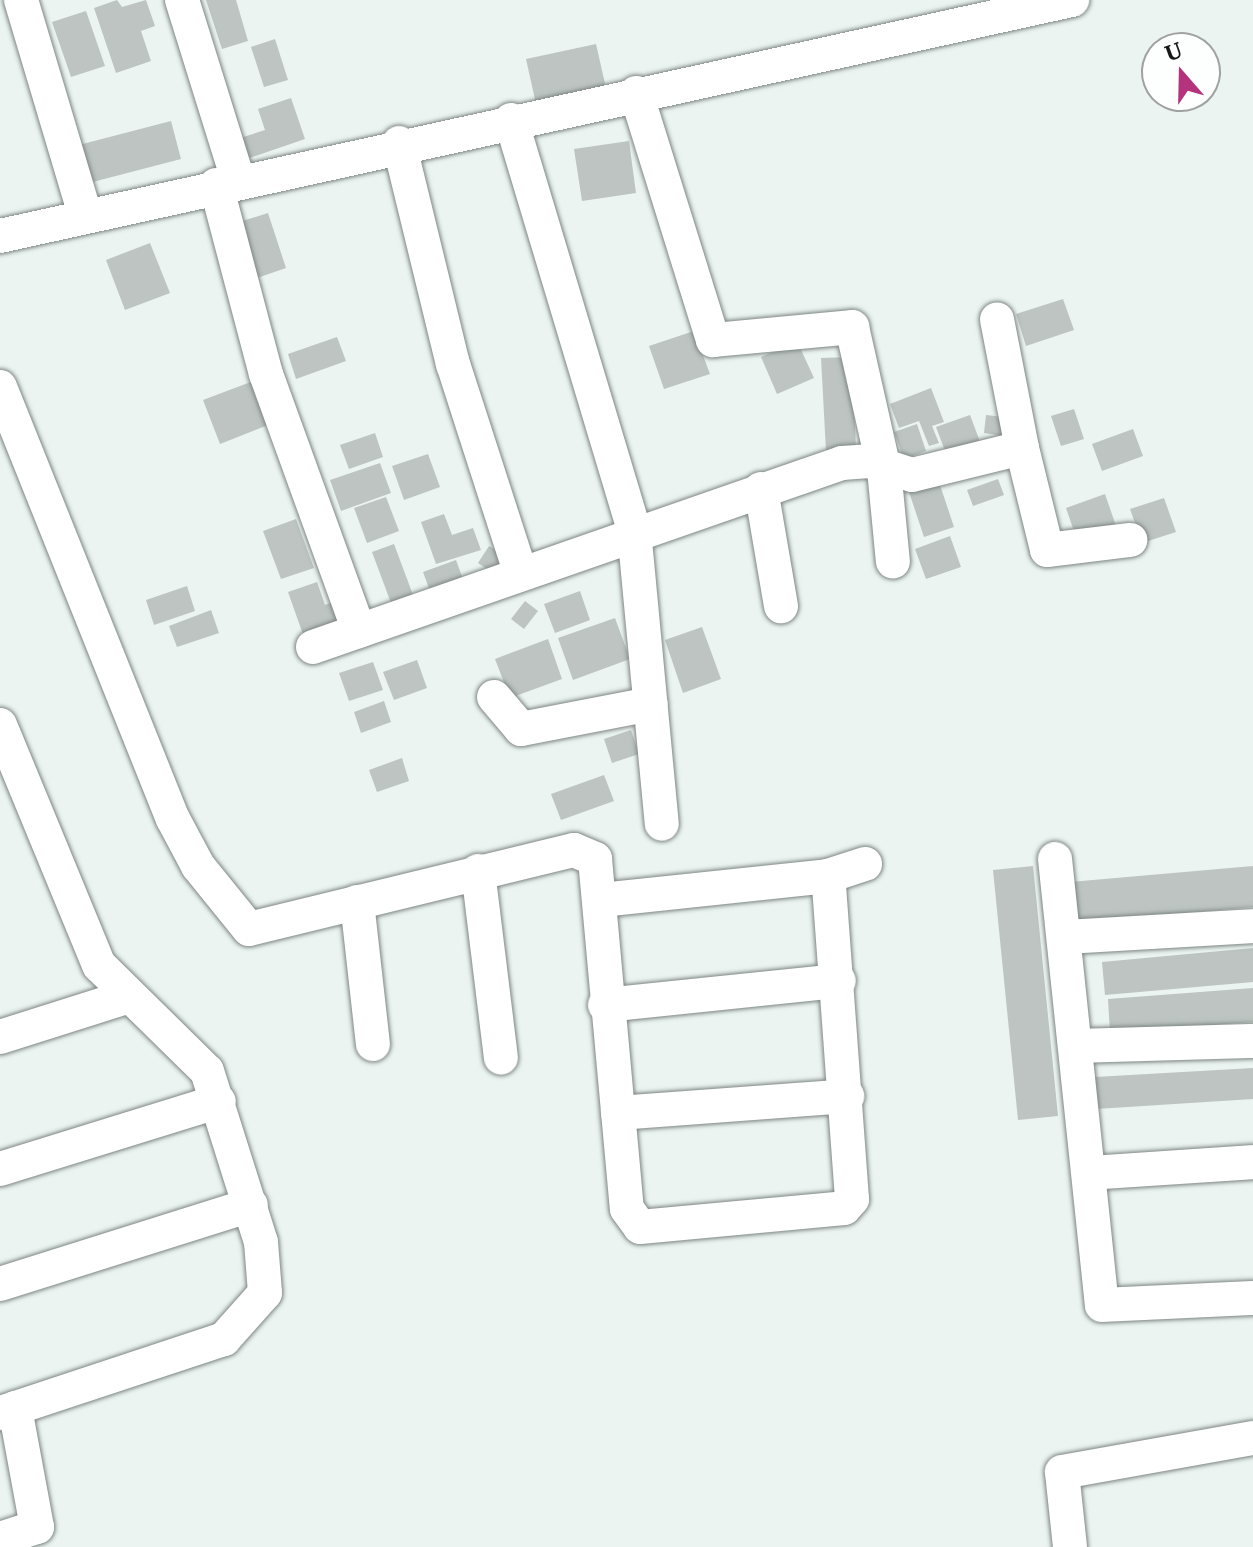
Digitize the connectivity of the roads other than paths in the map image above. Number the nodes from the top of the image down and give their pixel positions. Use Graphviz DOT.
graph roads {
  1 [pos="21,0"];
  2 [pos="182,0"];
  3 [pos="1072,0"];
  4 [pos="636,93"];
  5 [pos="511,120"];
  6 [pos="399,143"];
  7 [pos="227,183"];
  8 [pos="85,215"];
  9 [pos="0,236"];
  10 [pos="997,319"];
  11 [pos="0,387"];
  12 [pos="1022,448"];
  13 [pos="884,469"];
  14 [pos="761,489"];
  15 [pos="634,530"];
  16 [pos="1130,540"];
  17 [pos="893,562"];
  18 [pos="520,572"];
  19 [pos="781,606"];
  20 [pos="359,631"];
  21 [pos="313,647"];
  22 [pos="494,697"];
  23 [pos="651,704"];
  24 [pos="0,725"];
  25 [pos="662,824"];
  26 [pos="1055,859"];
  27 [pos="865,864"];
  28 [pos="478,871"];
  29 [pos="828,876"];
  30 [pos="601,900"];
  31 [pos="357,902"];
  32 [pos="1253,926"];
  33 [pos="1065,937"];
  34 [pos="839,981"];
  35 [pos="129,996"];
  36 [pos="605,1005"];
  37 [pos="0,1037"];
  38 [pos="1253,1041"];
  39 [pos="373,1044"];
  40 [pos="1075,1046"];
  41 [pos="501,1058"];
  42 [pos="847,1096"];
  43 [pos="219,1101"];
  44 [pos="618,1113"];
  45 [pos="1253,1162"];
  46 [pos="0,1169"];
  47 [pos="1089,1173"];
  48 [pos="251,1205"];
  49 [pos="0,1284"];
  50 [pos="1253,1298"];
  51 [pos="8,1411"];
  52 [pos="1253,1438"];
  53 [pos="0,1539"];
  54 [pos="1070,1547"];
  1 -- 8 [label="street"];
  2 -- 7 [label="street"];
  3 -- 4 [label="street"];
  4 -- 5 [label="street"];
  4 -- 13 [label="street"];
  5 -- 6 [label="street"];
  5 -- 15 [label="street"];
  6 -- 7 [label="street"];
  6 -- 18 [label="street"];
  7 -- 8 [label="street"];
  7 -- 20 [label="street"];
  8 -- 9 [label="street"];
  10 -- 12 [label="street"];
  11 -- 31 [label="street"];
  12 -- 13 [label="street"];
  12 -- 16 [label="street"];
  13 -- 14 [label="street"];
  13 -- 17 [label="street"];
  14 -- 15 [label="street"];
  14 -- 19 [label="street"];
  15 -- 18 [label="street"];
  15 -- 23 [label="street"];
  18 -- 20 [label="street"];
  20 -- 21 [label="street"];
  22 -- 23 [label="street"];
  23 -- 25 [label="street"];
  24 -- 35 [label="street"];
  26 -- 33 [label="street"];
  27 -- 29 [label="street"];
  28 -- 30 [label="street"];
  28 -- 31 [label="street"];
  28 -- 41 [label="street"];
  29 -- 30 [label="street"];
  29 -- 34 [label="street"];
  30 -- 36 [label="street"];
  31 -- 39 [label="street"];
  32 -- 33 [label="street"];
  33 -- 40 [label="street"];
  34 -- 36 [label="street"];
  34 -- 42 [label="street"];
  35 -- 37 [label="street"];
  35 -- 43 [label="street"];
  36 -- 44 [label="street"];
  38 -- 40 [label="street"];
  40 -- 47 [label="street"];
  42 -- 44 [label="street"];
  42 -- 44 [label="street"];
  43 -- 46 [label="street"];
  43 -- 48 [label="street"];
  45 -- 47 [label="street"];
  47 -- 50 [label="street"];
  48 -- 49 [label="street"];
  48 -- 51 [label="street"];
  51 -- 53 [label="street"];
  52 -- 54 [label="street"];
}
